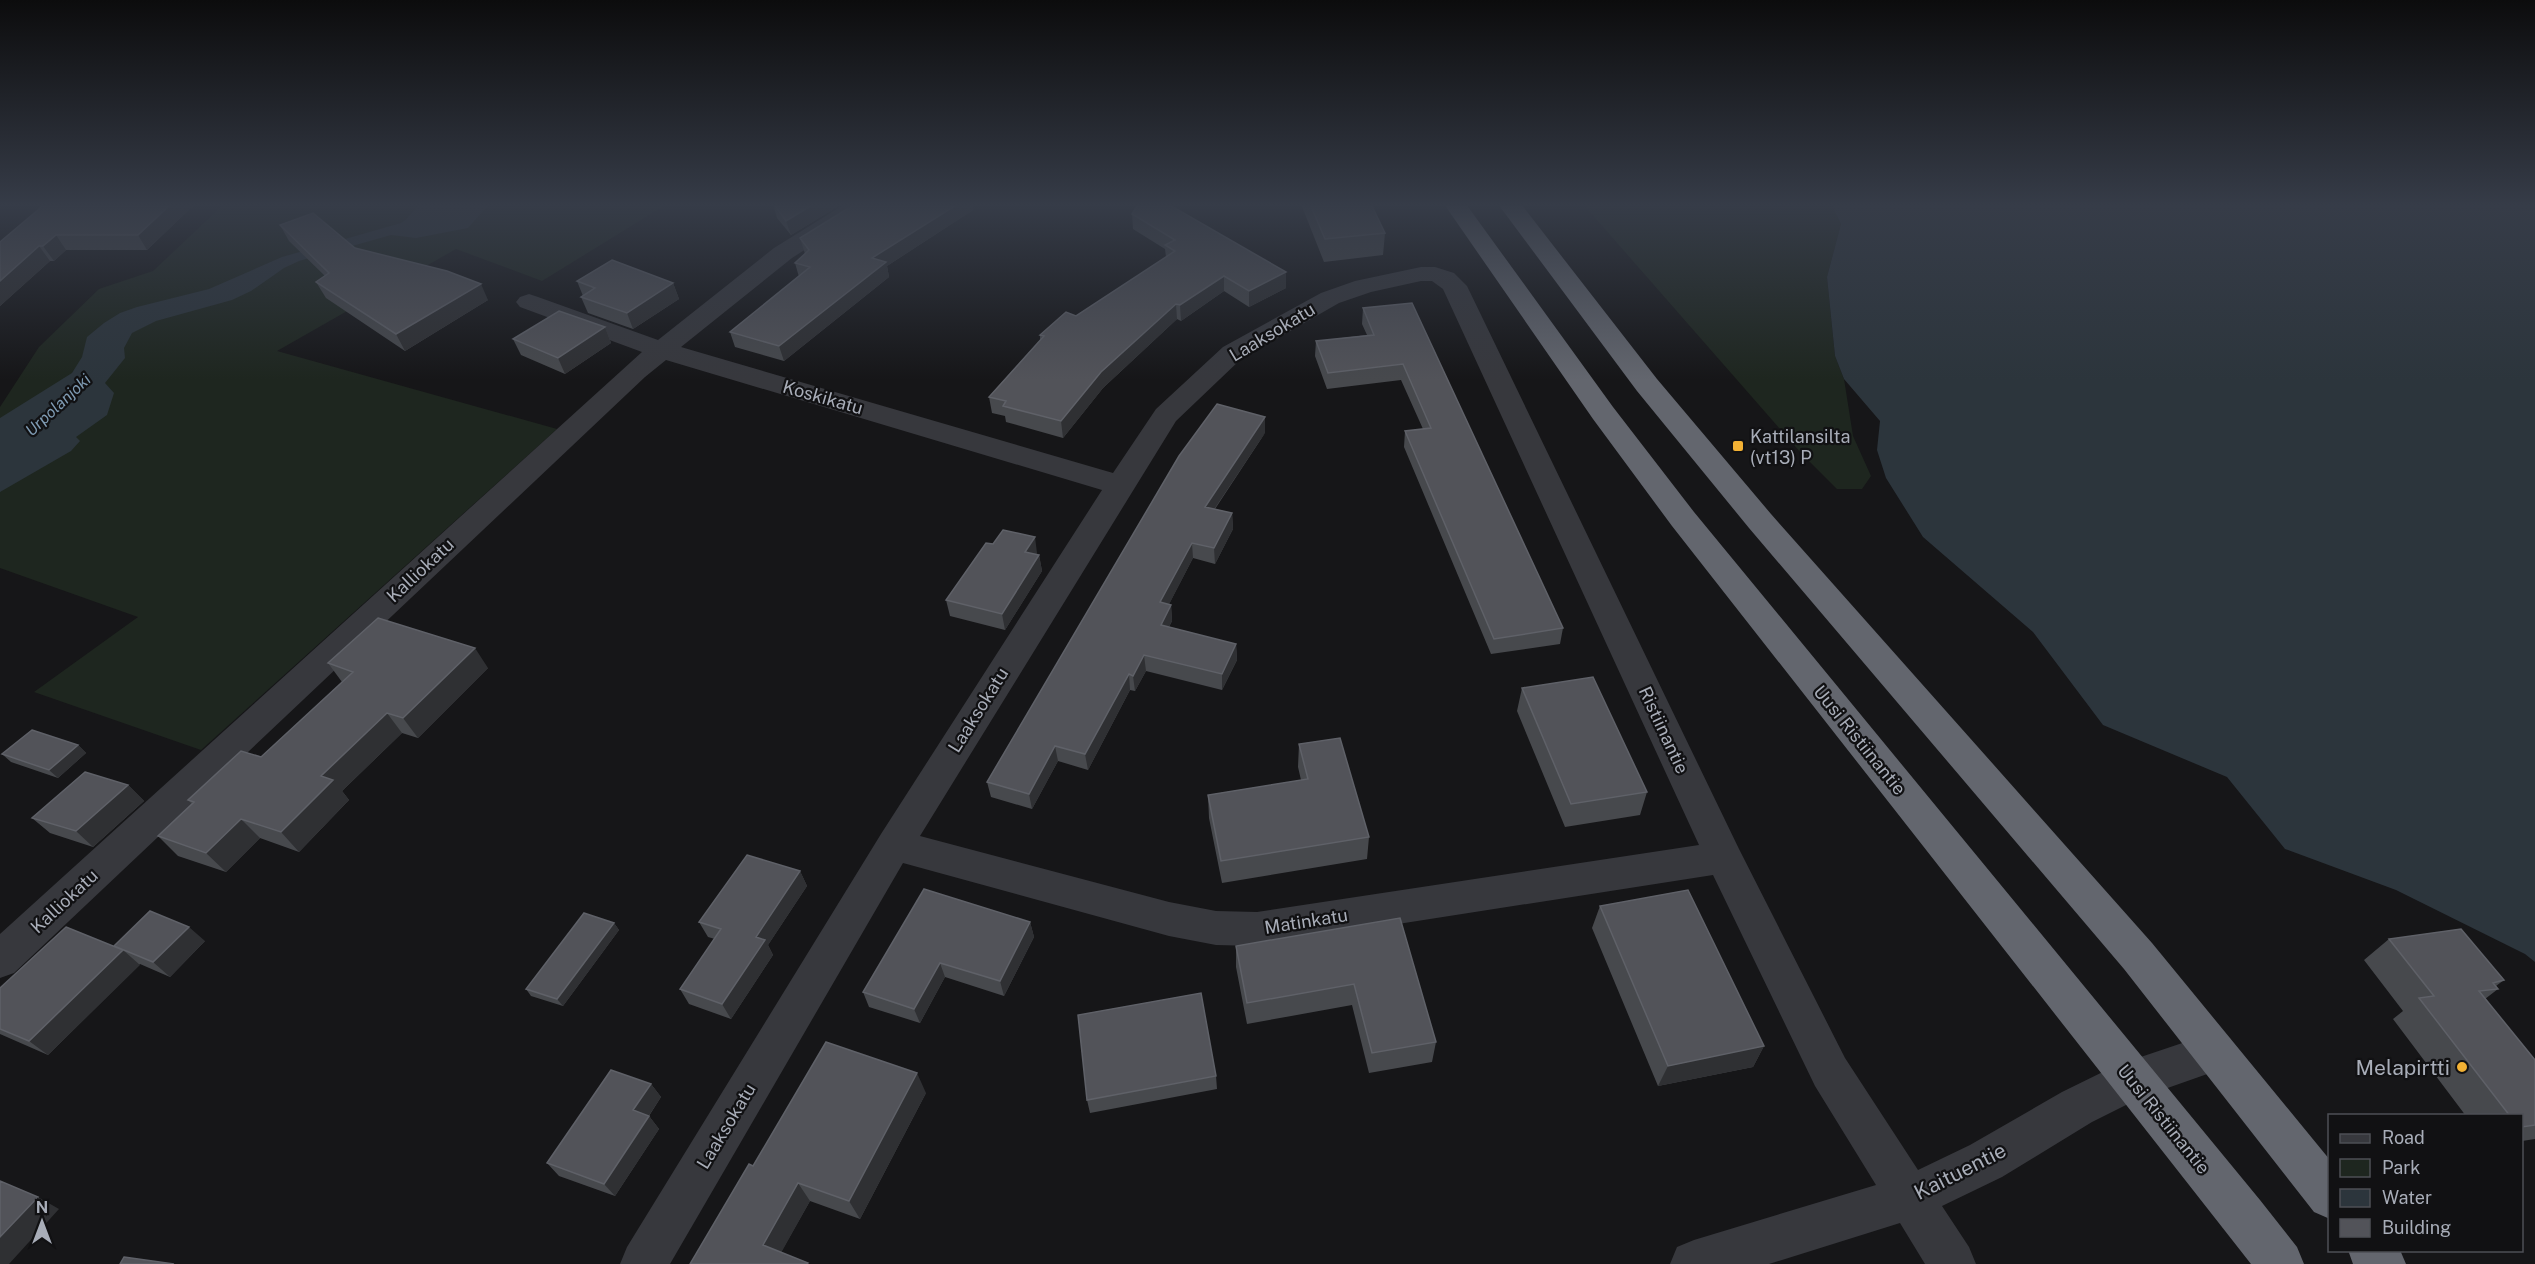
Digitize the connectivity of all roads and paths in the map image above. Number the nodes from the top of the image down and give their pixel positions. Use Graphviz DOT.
graph roads {
  1 [pos="770,263"];
  2 [pos="1497,263"];
  3 [pos="1554,263"];
  4 [pos="1421,274"];
  5 [pos="529,302"];
  6 [pos="661,350"];
  7 [pos="1120,485"];
  8 [pos="894,845"];
  9 [pos="1724,858"];
  10 [pos="0,960"];
  11 [pos="2215,1052"];
  12 [pos="2132,1080"];
  13 [pos="2328,1193"];
  14 [pos="1910,1197"];
  15 [pos="2373,1252"];
  16 [pos="644,1264"];
  17 [pos="1694,1264"];
  18 [pos="1952,1264"];
  19 [pos="2280,1264"];
  20 [pos="2382,1264"];
  1 -- 6 [label="street, Kalliokatu"];
  2 -- 12 [label="highway, Uusi Ristiinantie"];
  3 -- 11 [label="highway"];
  4 -- 7 [label="street, Laaksokatu"];
  4 -- 9 [label="street, Ristiinantie"];
  5 -- 6 [label="street, Koskikatu"];
  6 -- 7 [label="street, Koskikatu"];
  6 -- 10 [label="street, Kalliokatu"];
  7 -- 8 [label="street, Laaksokatu"];
  8 -- 9 [label="street, Matinkatu"];
  8 -- 16 [label="street, Laaksokatu"];
  9 -- 14 [label="street, Ristiinantie"];
  11 -- 12 [label="street, Kaituentie"];
  11 -- 13 [label="highway"];
  12 -- 14 [label="street, Kaituentie"];
  12 -- 19 [label="highway, Uusi Ristiinantie"];
  14 -- 17 [label="street, Kaituentie"];
  14 -- 18 [label="street, Ristiinantie"];
  15 -- 20 [label="highway"];
}
